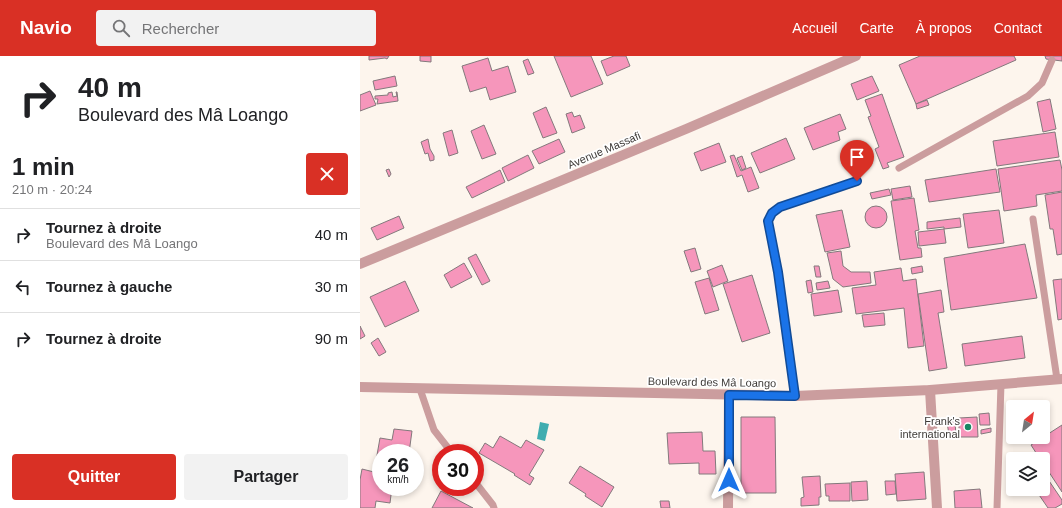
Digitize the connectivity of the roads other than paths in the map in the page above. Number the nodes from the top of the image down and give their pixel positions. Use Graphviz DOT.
graph roads {
  1 [pos="856,56"];
  2 [pos="1052,60"];
  3 [pos="899,168"];
  4 [pos="857,181"];
  5 [pos="1033,219"];
  6 [pos="360,264"];
  7 [pos="1060,379"];
  8 [pos="1001,384"];
  9 [pos="360,387"];
  10 [pos="420,388"];
  11 [pos="930,390"];
  12 [pos="729,395"];
  13 [pos="795,396"];
  14 [pos="445,444"];
  15 [pos="484,494"];
  16 [pos="494,508"];
  17 [pos="728,508"];
  18 [pos="938,508"];
  19 [pos="997,508"];
  1 -- 6 [label="street, Avenue Massafi"];
  2 -- 3 [label="lane"];
  4 -- 13 [label="lane"];
  5 -- 7 [label="lane"];
  7 -- 8 [label="street, Boulevard des Mâ Loango"];
  8 -- 11 [label="street, Boulevard des Mâ Loango"];
  8 -- 19 [label="lane"];
  9 -- 10 [label="street, Boulevard des Mâ Loango"];
  10 -- 12 [label="street, Boulevard des Mâ Loango"];
  10 -- 14 [label="lane"];
  11 -- 13 [label="street, Boulevard des Mâ Loango"];
  11 -- 18 [label="street"];
  12 -- 13 [label="street, Boulevard des Mâ Loango"];
  12 -- 17 [label="street"];
  15 -- 16 [label="lane"];
}
